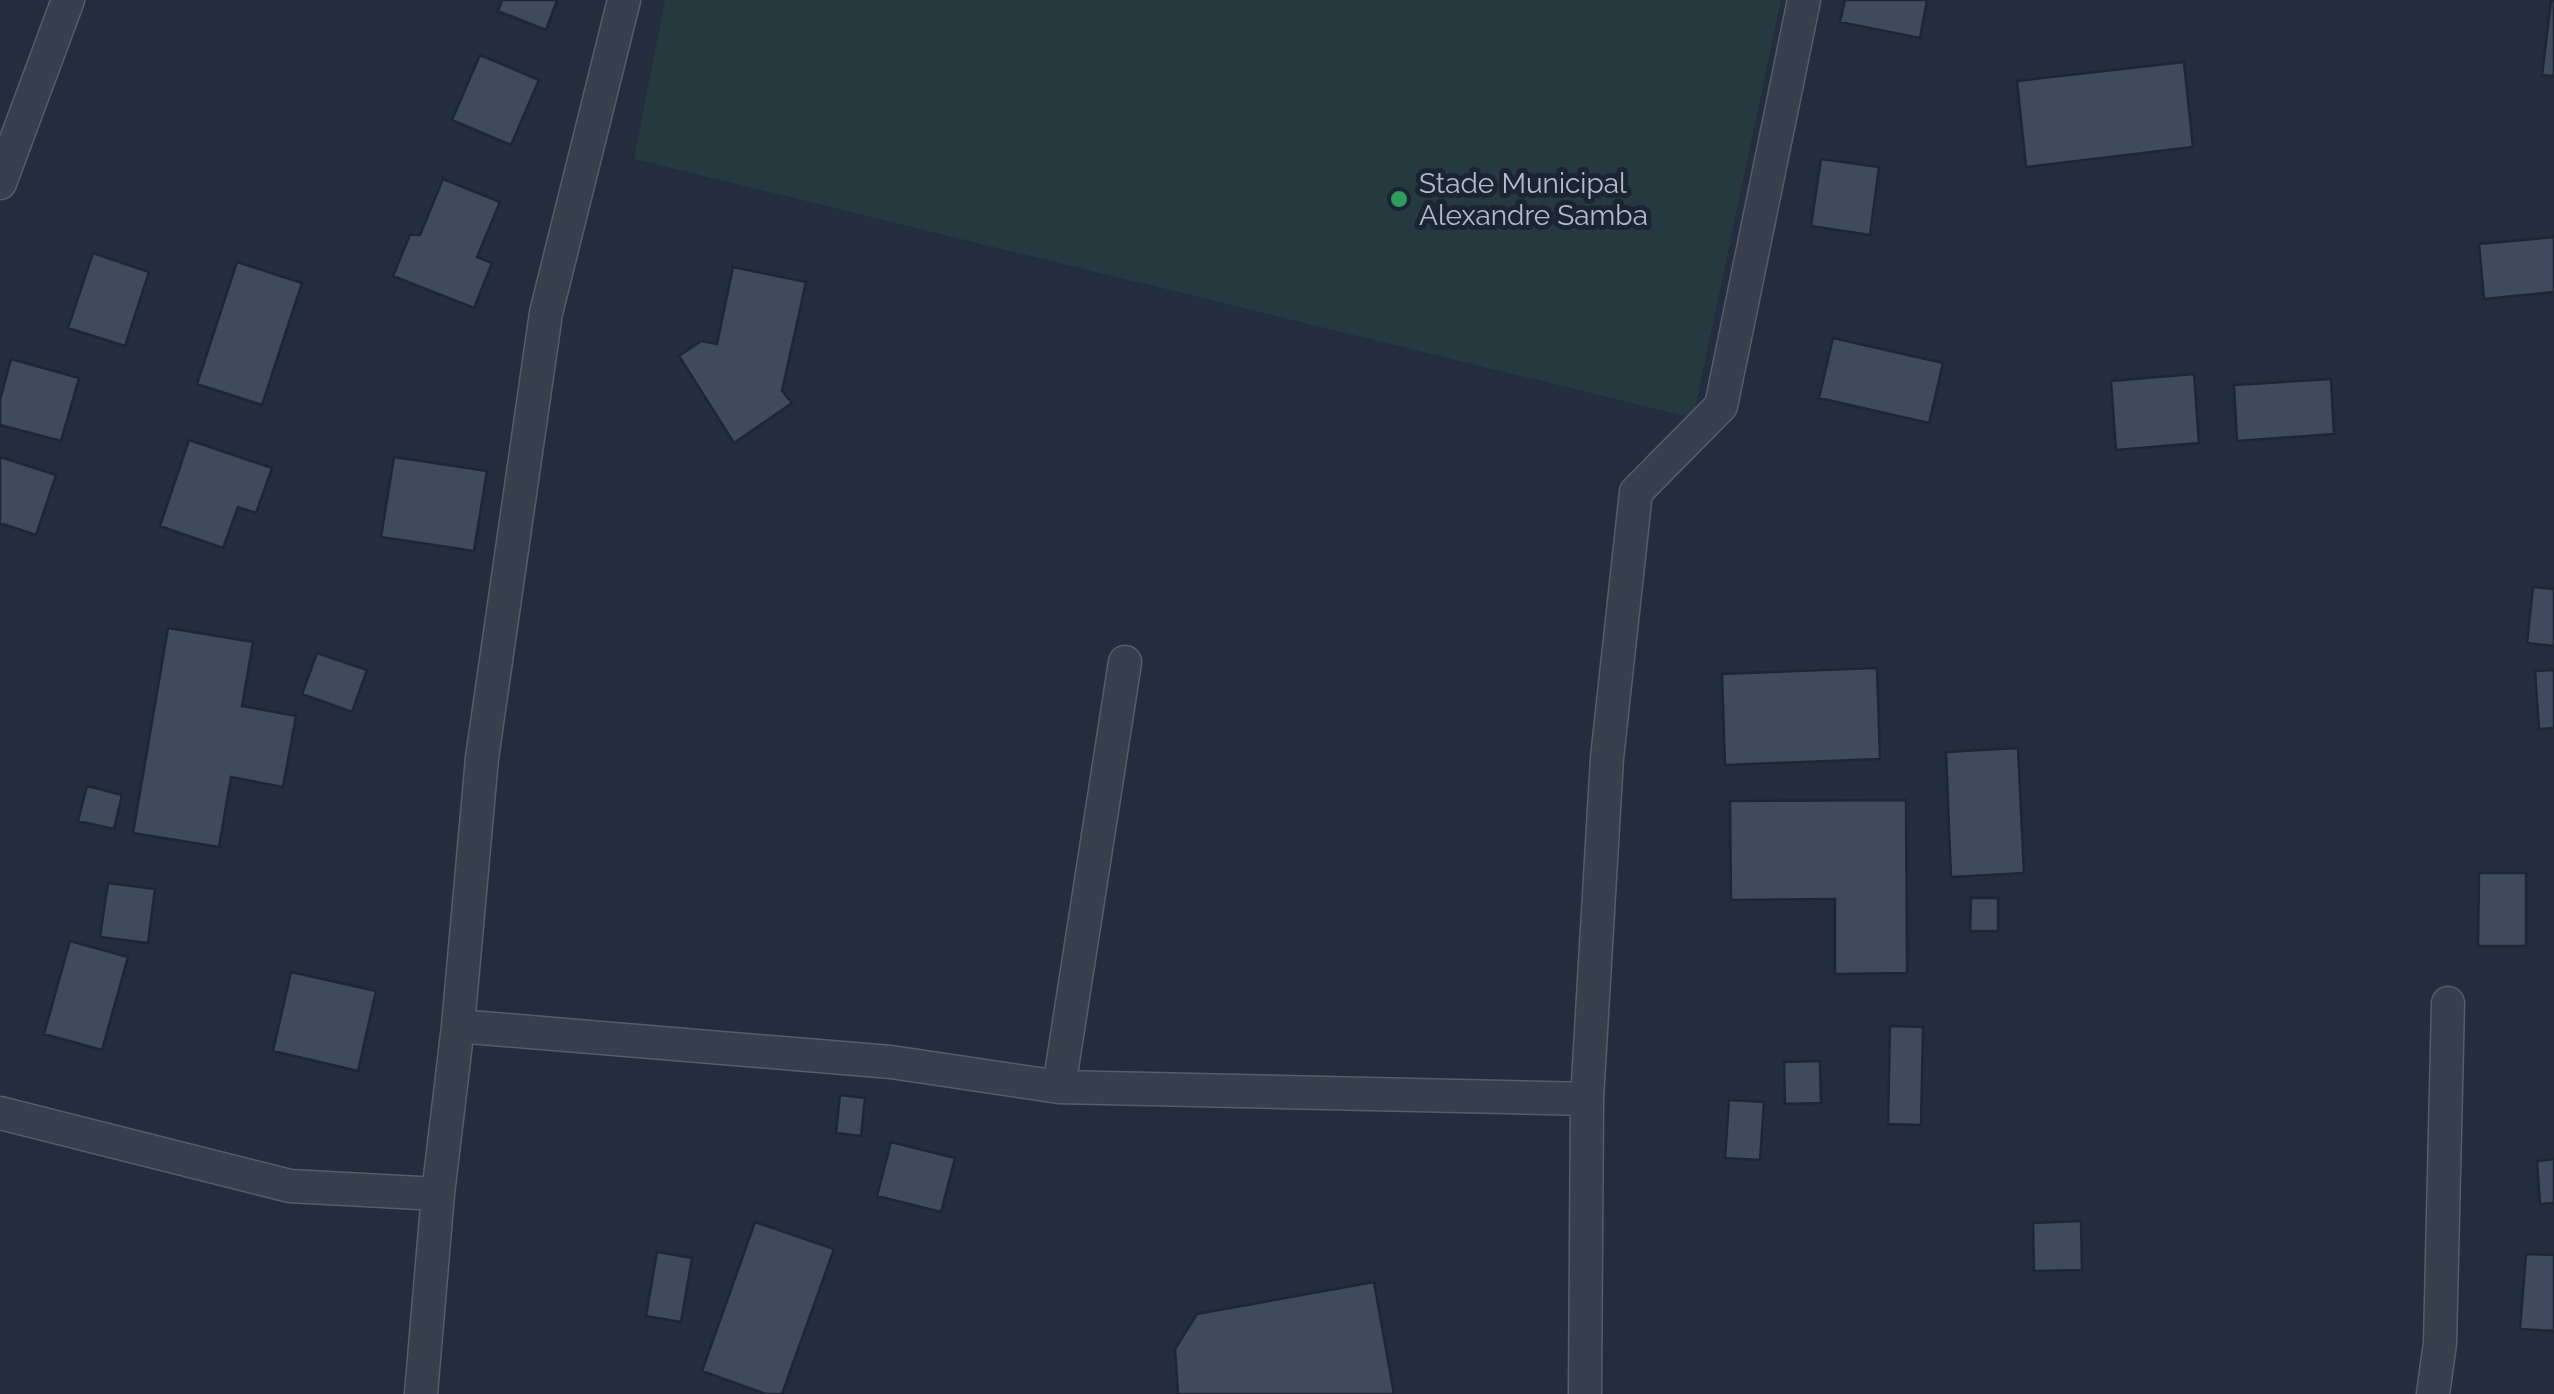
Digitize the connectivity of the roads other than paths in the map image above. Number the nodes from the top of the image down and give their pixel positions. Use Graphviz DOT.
graph roads {
  1 [pos="68,0"];
  2 [pos="624,0"];
  3 [pos="1804,0"];
  4 [pos="0,183"];
  5 [pos="1125,662"];
  6 [pos="2448,1003"];
  7 [pos="458,1026"];
  8 [pos="1059,1088"];
  9 [pos="1587,1100"];
  10 [pos="0,1113"];
  11 [pos="438,1194"];
  12 [pos="421,1394"];
  13 [pos="1585,1394"];
  14 [pos="2433,1394"];
  1 -- 4 [label="street"];
  2 -- 7 [label="street"];
  3 -- 9 [label="street"];
  5 -- 8 [label="street"];
  6 -- 14 [label="street"];
  7 -- 8 [label="street"];
  7 -- 11 [label="street"];
  8 -- 9 [label="street"];
  9 -- 13 [label="street"];
  10 -- 11 [label="street"];
  11 -- 12 [label="street"];
}
